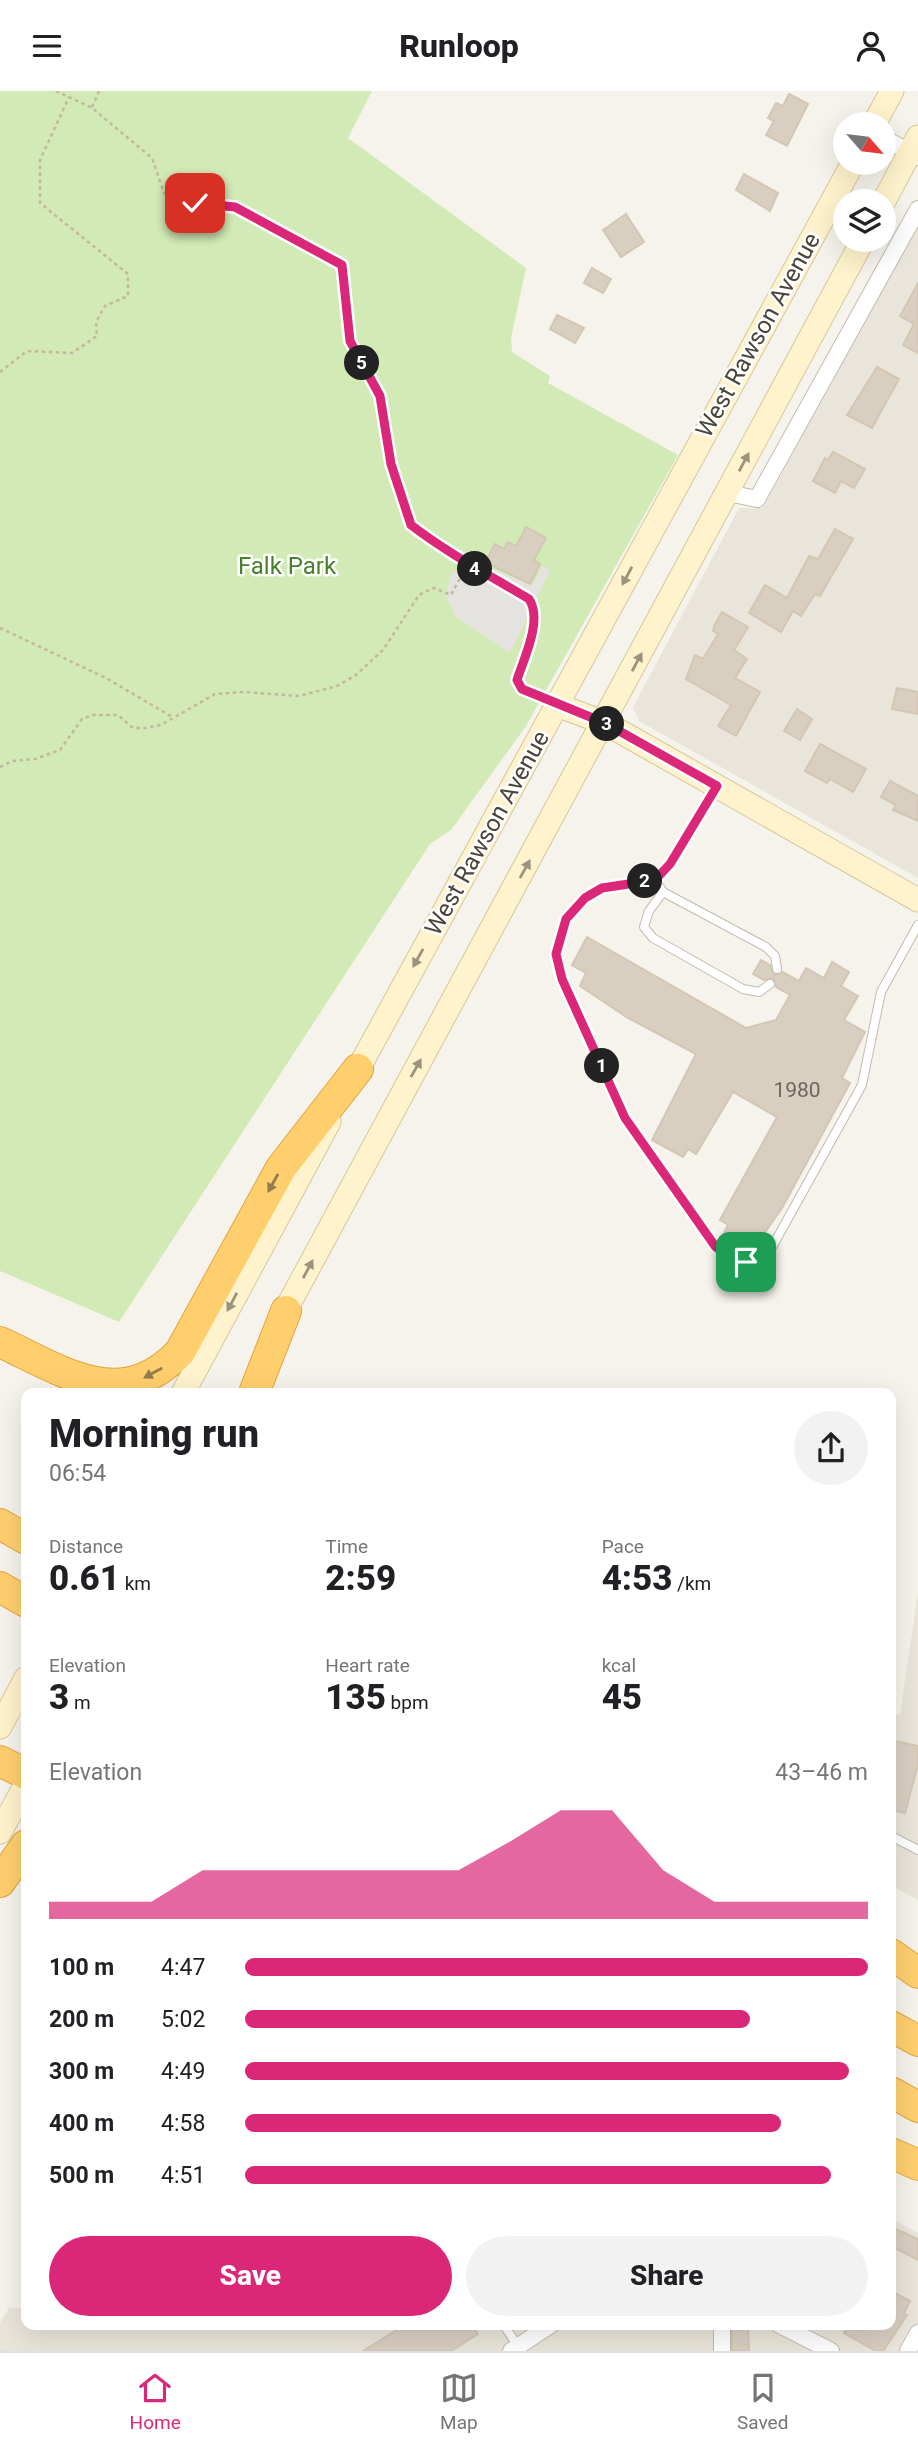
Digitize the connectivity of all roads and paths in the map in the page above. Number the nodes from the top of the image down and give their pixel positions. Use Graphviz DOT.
graph roads {
  1 [pos="56,91"];
  2 [pos="99,91"];
  3 [pos="892,91"];
  4 [pos="69,97"];
  5 [pos="92,108"];
  6 [pos="881,112"];
  7 [pos="896,142"];
  8 [pos="915,149"];
  9 [pos="846,175"];
  10 [pos="891,189"];
  11 [pos="918,209"];
  12 [pos="857,252"];
  13 [pos="0,372"];
  14 [pos="728,493"];
  15 [pos="467,565"];
  16 [pos="0,628"];
  17 [pos="557,705"];
  18 [pos="174,718"];
  19 [pos="605,723"];
  20 [pos="0,767"];
  21 [pos="717,786"];
  22 [pos="655,880"];
  23 [pos="663,892"];
  24 [pos="918,899"];
  25 [pos="918,925"];
  26 [pos="777,969"];
  27 [pos="770,984"];
  28 [pos="358,1069"];
  29 [pos="286,1311"];
  30 [pos="0,1342"];
  31 [pos="0,1348"];
  32 [pos="70,1388"];
  33 [pos="186,1388"];
  34 [pos="243,1388"];
  35 [pos="256,1388"];
  36 [pos="0,1524"];
  37 [pos="21,1536"];
  38 [pos="0,1587"];
  39 [pos="21,1599"];
  40 [pos="21,1687"];
  41 [pos="0,1727"];
  42 [pos="0,1761"];
  43 [pos="21,1772"];
  44 [pos="21,1793"];
  45 [pos="0,1832"];
  46 [pos="896,1839"];
  47 [pos="918,1850"];
  48 [pos="21,1852"];
  49 [pos="0,1882"];
  50 [pos="896,1958"];
  51 [pos="918,1973"];
  52 [pos="896,2028"];
  53 [pos="918,2041"];
  54 [pos="896,2095"];
  55 [pos="918,2107"];
  56 [pos="896,2155"];
  57 [pos="918,2165"];
  58 [pos="506,2330"];
  59 [pos="542,2330"];
  60 [pos="722,2330"];
  61 [pos="790,2330"];
  62 [pos="918,2333"];
  63 [pos="514,2348"];
  64 [pos="722,2351"];
  65 [pos="831,2351"];
  66 [pos="908,2351"];
  1 -- 4 [label="path"];
  2 -- 5 [label="path"];
  3 -- 6 [label="main road"];
  4 -- 5 [label="path"];
  4 -- 13 [label="path"];
  5 -- 15 [label="path"];
  7 -- 8 [label="street"];
  8 -- 10 [label="main road"];
  9 -- 17 [label="main road, West Rawson Avenue, one-way"];
  11 -- 14 [label="street"];
  14 -- 12 [label="main road, West Rawson Avenue, one-way"];
  19 -- 14 [label="main road, West Rawson Avenue, one-way"];
  15 -- 17 [label="lane"];
  15 -- 18 [label="path"];
  16 -- 18 [label="path"];
  17 -- 19 [label="main road"];
  17 -- 28 [label="main road, West Rawson Avenue, one-way"];
  18 -- 20 [label="path"];
  19 -- 21 [label="main road"];
  29 -- 19 [label="main road, West Rawson Avenue, one-way"];
  21 -- 22 [label="lane"];
  21 -- 24 [label="main road"];
  22 -- 23 [label="lane"];
  22 -- 25 [label="lane"];
  23 -- 26 [label="lane"];
  23 -- 27 [label="lane"];
  28 -- 30 [label="highway, one-way"];
  28 -- 33 [label="main road, West Rawson Avenue, one-way"];
  29 -- 34 [label="main road, West Rawson Avenue"];
  29 -- 35 [label="highway"];
  31 -- 32 [label="highway"];
  36 -- 37 [label="highway"];
  38 -- 39 [label="highway"];
  40 -- 41 [label="main road"];
  42 -- 43 [label="highway"];
  44 -- 45 [label="main road"];
  46 -- 47 [label="lane"];
  48 -- 49 [label="highway"];
  50 -- 51 [label="highway"];
  52 -- 53 [label="highway"];
  54 -- 55 [label="highway"];
  56 -- 57 [label="highway"];
  58 -- 63 [label="lane"];
  59 -- 63 [label="street"];
  60 -- 64 [label="street"];
  61 -- 65 [label="street"];
  62 -- 66 [label="street"];
}
